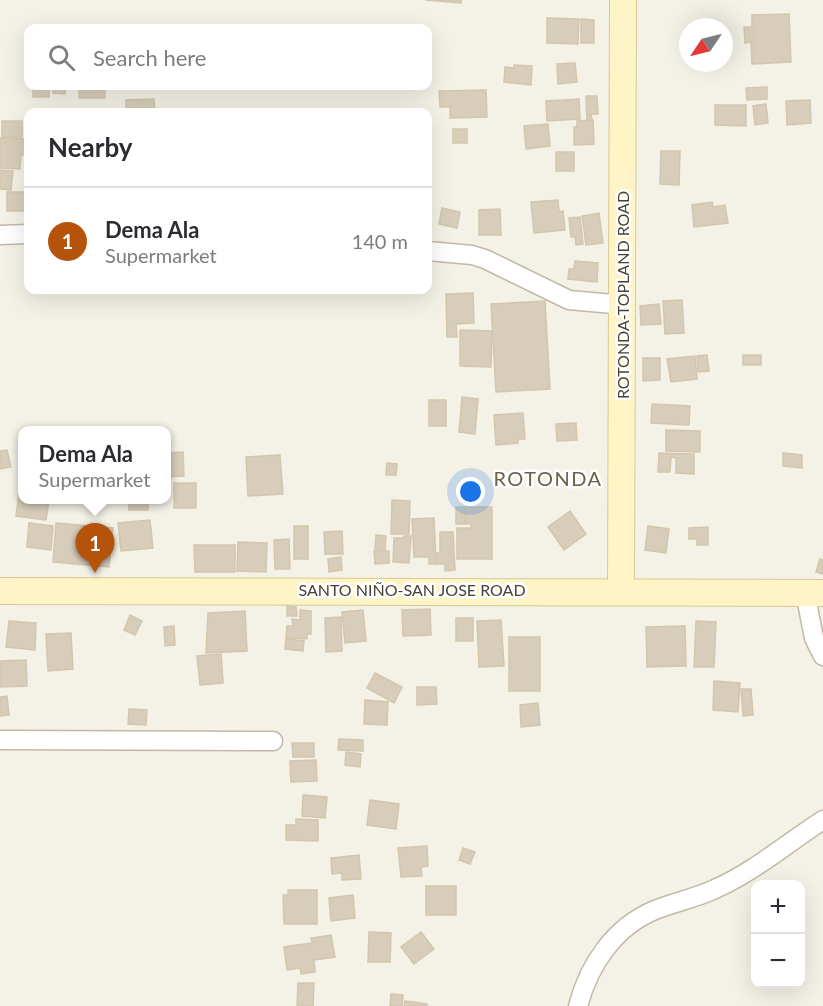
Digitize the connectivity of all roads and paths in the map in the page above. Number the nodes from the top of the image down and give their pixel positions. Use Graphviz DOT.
graph roads {
  1 [pos="623,0"];
  2 [pos="24,234"];
  3 [pos="0,235"];
  4 [pos="432,251"];
  5 [pos="624,305"];
  6 [pos="621,590"];
  7 [pos="0,591"];
  8 [pos="814,592"];
  9 [pos="823,656"];
  10 [pos="0,740"];
  11 [pos="273,741"];
  12 [pos="823,820"];
  13 [pos="578,1006"];
  1 -- 5 [label="main road, ROTONDA-TOPLAND ROAD"];
  2 -- 3 [label="street"];
  4 -- 5 [label="street"];
  5 -- 6 [label="main road, ROTONDA-TOPLAND ROAD"];
  6 -- 7 [label="main road, SANTO NIÑO-SAN JOSE ROAD"];
  6 -- 8 [label="main road, SANTO NIÑO-SAN JOSE ROAD"];
  8 -- 9 [label="street"];
  10 -- 11 [label="street"];
  12 -- 13 [label="street"];
}
